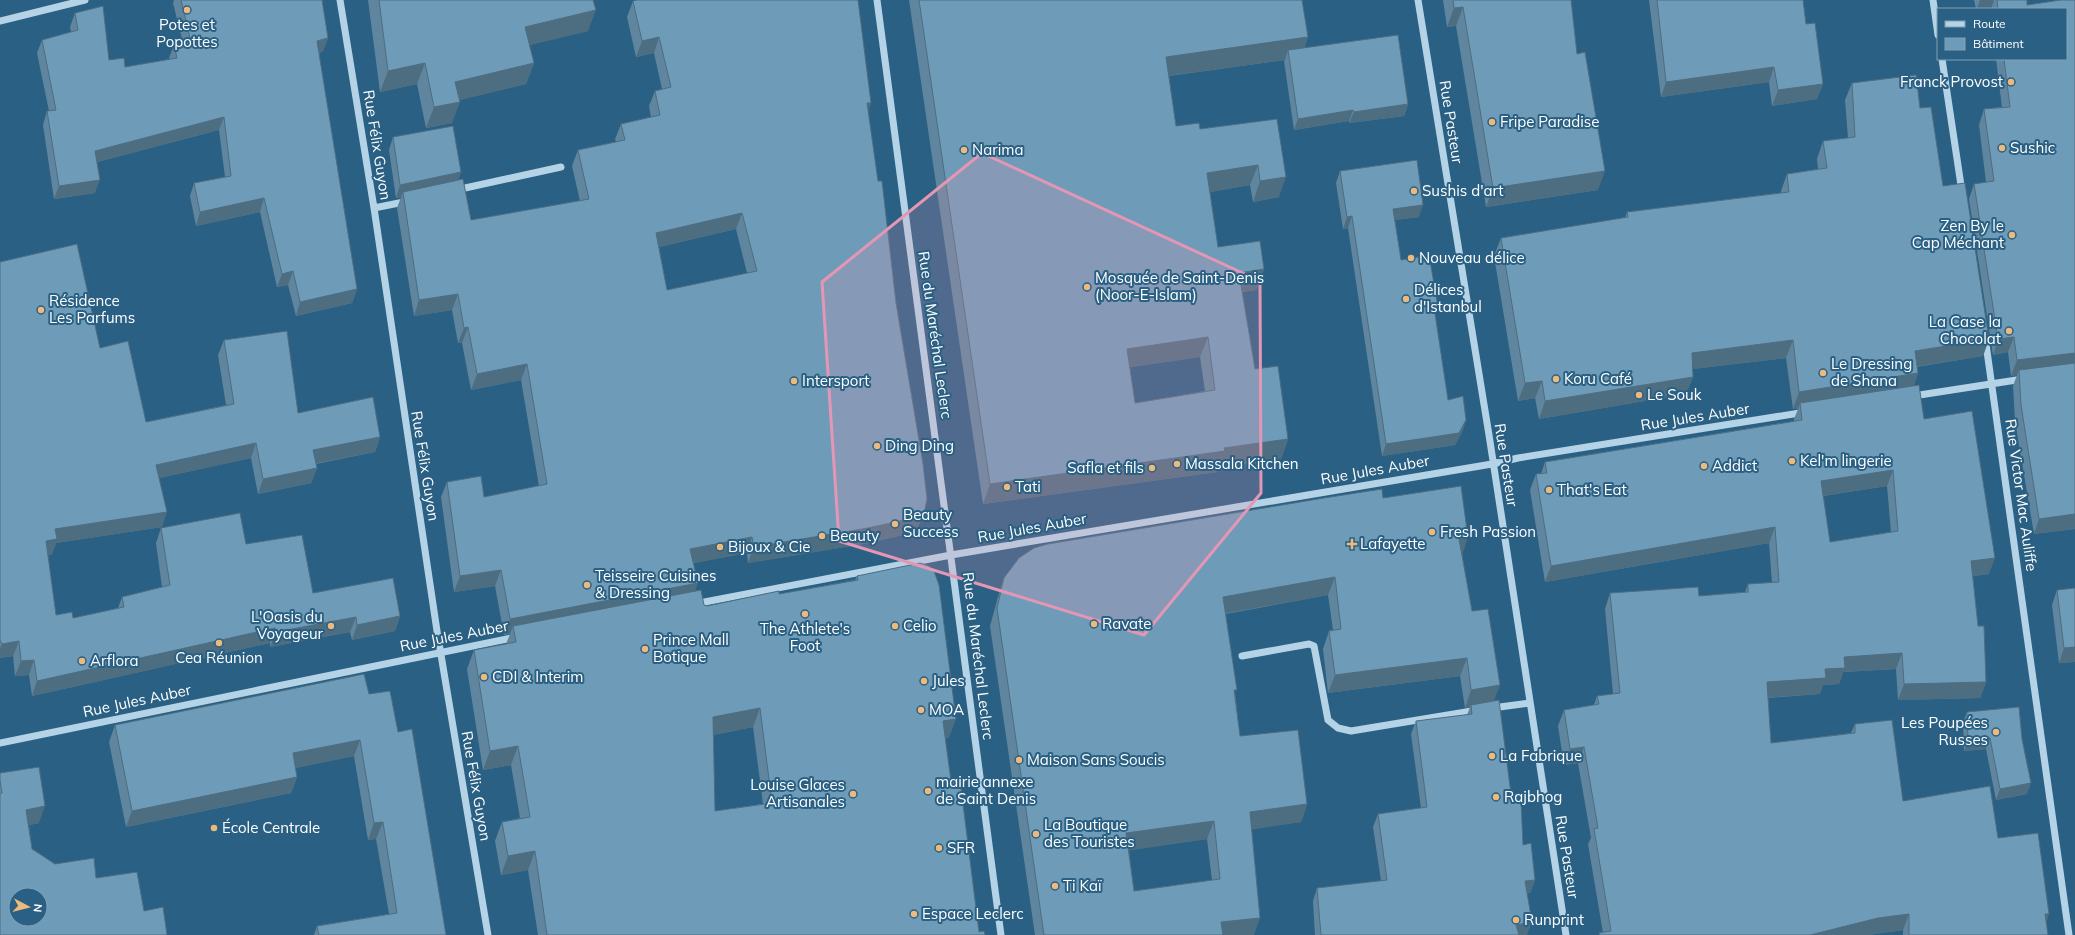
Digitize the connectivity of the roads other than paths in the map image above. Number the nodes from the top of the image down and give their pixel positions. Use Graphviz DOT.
graph roads {
  1 [pos="85,0"];
  2 [pos="340,0"];
  3 [pos="877,0"];
  4 [pos="1418,0"];
  5 [pos="1932,0"];
  6 [pos="0,21"];
  7 [pos="1937,29"];
  8 [pos="1942,60"];
  9 [pos="561,167"];
  10 [pos="452,191"];
  11 [pos="421,198"];
  12 [pos="1963,198"];
  13 [pos="374,208"];
  14 [pos="1984,329"];
  15 [pos="2030,378"];
  16 [pos="1992,383"];
  17 [pos="1905,397"];
  18 [pos="1810,412"];
  19 [pos="1492,464"];
  20 [pos="952,555"];
  21 [pos="687,605"];
  22 [pos="524,636"];
  23 [pos="441,652"];
  24 [pos="1242,656"];
  25 [pos="1530,703"];
  26 [pos="0,743"];
  27 [pos="488,935"];
  28 [pos="1000,935"];
  29 [pos="1566,935"];
  30 [pos="2069,935"];
  1 -- 6 [label="street"];
  2 -- 13 [label="street, Rue Félix Guyon"];
  3 -- 20 [label="street, Rue du Maréchal Leclerc"];
  4 -- 19 [label="street, Rue Pasteur"];
  5 -- 7 [label="street"];
  8 -- 12 [label="street"];
  9 -- 10 [label="street"];
  11 -- 13 [label="street"];
  13 -- 23 [label="street, Rue Félix Guyon"];
  14 -- 16 [label="street, Rue Victor Mac Auliffe"];
  15 -- 16 [label="street"];
  16 -- 17 [label="street"];
  16 -- 30 [label="street, Rue Victor Mac Auliffe"];
  18 -- 19 [label="street, Rue Jules Auber"];
  19 -- 20 [label="street, Rue Jules Auber"];
  19 -- 25 [label="street, Rue Pasteur"];
  20 -- 21 [label="street, Rue Jules Auber"];
  20 -- 28 [label="street, Rue du Maréchal Leclerc"];
  22 -- 23 [label="street, Rue Jules Auber"];
  23 -- 26 [label="street, Rue Jules Auber"];
  23 -- 27 [label="street, Rue Félix Guyon"];
  24 -- 25 [label="street"];
  25 -- 29 [label="street, Rue Pasteur"];
}
